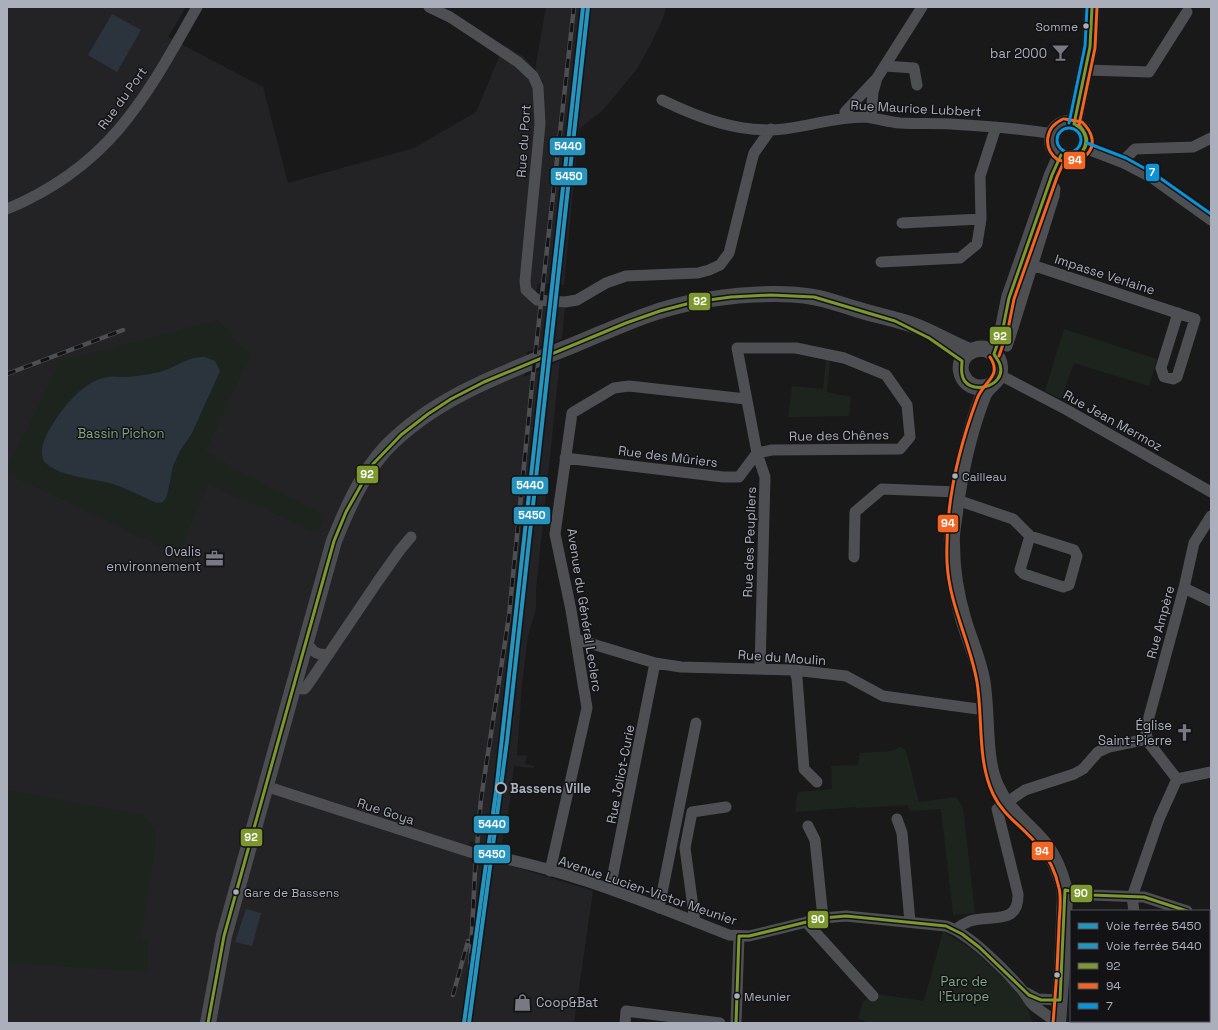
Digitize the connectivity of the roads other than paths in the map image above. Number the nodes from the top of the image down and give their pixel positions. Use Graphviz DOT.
graph roads {
  1 [pos="197,7"];
  2 [pos="429,7"];
  3 [pos="922,7"];
  4 [pos="1092,7"];
  5 [pos="1187,12"];
  6 [pos="885,66"];
  7 [pos="1086,70"];
  8 [pos="877,78"];
  9 [pos="917,85"];
  10 [pos="662,100"];
  11 [pos="845,118"];
  12 [pos="871,118"];
  13 [pos="1074,124"];
  14 [pos="996,127"];
  15 [pos="771,129"];
  16 [pos="1054,134"];
  17 [pos="1211,138"];
  18 [pos="1085,148"];
  19 [pos="1061,155"];
  20 [pos="1124,163"];
  21 [pos="7,209"];
  22 [pos="981,219"];
  23 [pos="1211,220"];
  24 [pos="902,223"];
  25 [pos="881,262"];
  26 [pos="1028,263"];
  27 [pos="1009,298"];
  28 [pos="1178,313"];
  29 [pos="1007,331"];
  30 [pos="737,348"];
  31 [pos="1001,350"];
  32 [pos="966,356"];
  33 [pos="994,381"];
  34 [pos="970,385"];
  35 [pos="746,399"];
  36 [pos="971,434"];
  37 [pos="757,453"];
  38 [pos="565,458"];
  39 [pos="1211,492"];
  40 [pos="957,496"];
  41 [pos="1211,516"];
  42 [pos="1030,536"];
  43 [pos="411,538"];
  44 [pos="854,557"];
  45 [pos="1184,588"];
  46 [pos="1211,601"];
  47 [pos="576,639"];
  48 [pos="306,641"];
  49 [pos="328,654"];
  50 [pos="655,663"];
  51 [pos="760,668"];
  52 [pos="794,670"];
  53 [pos="294,688"];
  54 [pos="986,710"];
  55 [pos="696,724"];
  56 [pos="1147,739"];
  57 [pos="1211,772"];
  58 [pos="1177,779"];
  59 [pos="817,782"];
  60 [pos="265,786"];
  61 [pos="1005,802"];
  62 [pos="726,807"];
  63 [pos="897,819"];
  64 [pos="808,826"];
  65 [pos="500,857"];
  66 [pos="550,870"];
  67 [pos="610,889"];
  68 [pos="1065,890"];
  69 [pos="1132,897"];
  70 [pos="659,908"];
  71 [pos="1134,910"];
  72 [pos="1184,910"];
  73 [pos="823,918"];
  74 [pos="695,922"];
  75 [pos="806,922"];
  76 [pos="910,922"];
  77 [pos="956,929"];
  78 [pos="739,936"];
  79 [pos="1024,992"];
  80 [pos="873,996"];
  81 [pos="1060,1000"];
  82 [pos="208,1023"];
  83 [pos="625,1023"];
  84 [pos="720,1023"];
  85 [pos="736,1023"];
  86 [pos="1057,1023"];
  1 -- 21 [label="street, Rue du Port"];
  2 -- 15 [label="street, Rue du Port"];
  3 -- 6 [label="street"];
  4 -- 7 [label="street"];
  5 -- 7 [label="street"];
  6 -- 8 [label="street"];
  6 -- 9 [label="street"];
  7 -- 13 [label="street"];
  8 -- 11 [label="street"];
  8 -- 12 [label="street"];
  10 -- 15 [label="street, Rue Maurice Lubbert"];
  11 -- 12 [label="street, Rue Maurice Lubbert"];
  11 -- 15 [label="street, Rue Maurice Lubbert"];
  12 -- 14 [label="street, Rue Maurice Lubbert"];
  13 -- 16 [label="street"];
  13 -- 18 [label="street"];
  14 -- 16 [label="street, Rue Maurice Lubbert"];
  14 -- 22 [label="street"];
  16 -- 19 [label="street"];
  17 -- 20 [label="street"];
  18 -- 19 [label="street"];
  18 -- 20 [label="street"];
  19 -- 26 [label="street"];
  20 -- 23 [label="street"];
  22 -- 24 [label="street"];
  22 -- 25 [label="street"];
  26 -- 27 [label="street"];
  26 -- 28 [label="street, Impasse Verlaine"];
  26 -- 29 [label="street"];
  27 -- 29 [label="street"];
  27 -- 32 [label="street"];
  28 -- 28 [label="street, Impasse Verlaine"];
  29 -- 31 [label="street"];
  30 -- 35 [label="street, Rue des Peupliers"];
  30 -- 37 [label="street, Rue des Chênes"];
  31 -- 32 [label="street"];
  31 -- 33 [label="street"];
  32 -- 34 [label="street"];
  32 -- 48 [label="street"];
  33 -- 34 [label="street"];
  33 -- 36 [label="street"];
  33 -- 39 [label="street, Rue Jean Mermoz"];
  34 -- 36 [label="street"];
  35 -- 37 [label="street, Rue des Peupliers"];
  35 -- 38 [label="street, Avenue du Général Leclerc"];
  36 -- 40 [label="street"];
  37 -- 38 [label="street, Rue des Mûriers"];
  37 -- 51 [label="street, Rue des Peupliers"];
  38 -- 47 [label="street, Avenue du Général Leclerc"];
  40 -- 42 [label="street"];
  40 -- 44 [label="street"];
  40 -- 54 [label="street"];
  41 -- 45 [label="street, Rue Ampère"];
  42 -- 42 [label="street"];
  43 -- 49 [label="street"];
  45 -- 46 [label="street"];
  45 -- 56 [label="street, Rue Ampère"];
  47 -- 50 [label="street, Rue du Moulin"];
  47 -- 66 [label="street, Avenue du Général Leclerc"];
  48 -- 49 [label="street"];
  48 -- 53 [label="street"];
  49 -- 53 [label="street"];
  50 -- 51 [label="street, Rue du Moulin"];
  50 -- 67 [label="street, Rue Joliot-Curie"];
  51 -- 52 [label="street, Rue du Moulin"];
  52 -- 54 [label="street, Rue du Moulin"];
  52 -- 59 [label="street"];
  53 -- 60 [label="street"];
  54 -- 61 [label="street"];
  55 -- 70 [label="street"];
  56 -- 58 [label="street"];
  56 -- 61 [label="street"];
  57 -- 58 [label="street"];
  58 -- 69 [label="street"];
  60 -- 65 [label="street, Rue Goya"];
  60 -- 82 [label="street"];
  61 -- 68 [label="street"];
  61 -- 77 [label="street"];
  62 -- 74 [label="street"];
  63 -- 76 [label="street"];
  64 -- 73 [label="street"];
  65 -- 66 [label="street, Avenue Lucien-Victor Meunier"];
  66 -- 67 [label="street, Avenue Lucien-Victor Meunier"];
  67 -- 70 [label="street, Avenue Lucien-Victor Meunier"];
  68 -- 69 [label="street"];
  68 -- 81 [label="street"];
  69 -- 71 [label="street"];
  69 -- 72 [label="street"];
  70 -- 74 [label="street, Avenue Lucien-Victor Meunier"];
  73 -- 75 [label="street, Avenue Lucien-Victor Meunier"];
  73 -- 76 [label="street, Avenue Lucien-Victor Meunier"];
  74 -- 78 [label="street, Avenue Lucien-Victor Meunier"];
  75 -- 78 [label="street, Avenue Lucien-Victor Meunier"];
  75 -- 80 [label="street"];
  76 -- 77 [label="street, Avenue Lucien-Victor Meunier"];
  77 -- 79 [label="street, Avenue Lucien-Victor Meunier"];
  78 -- 85 [label="street"];
  79 -- 81 [label="street, Avenue Lucien-Victor Meunier"];
  79 -- 86 [label="street, Avenue Lucien-Victor Meunier"];
  81 -- 86 [label="street"];
  83 -- 84 [label="street"];
}
